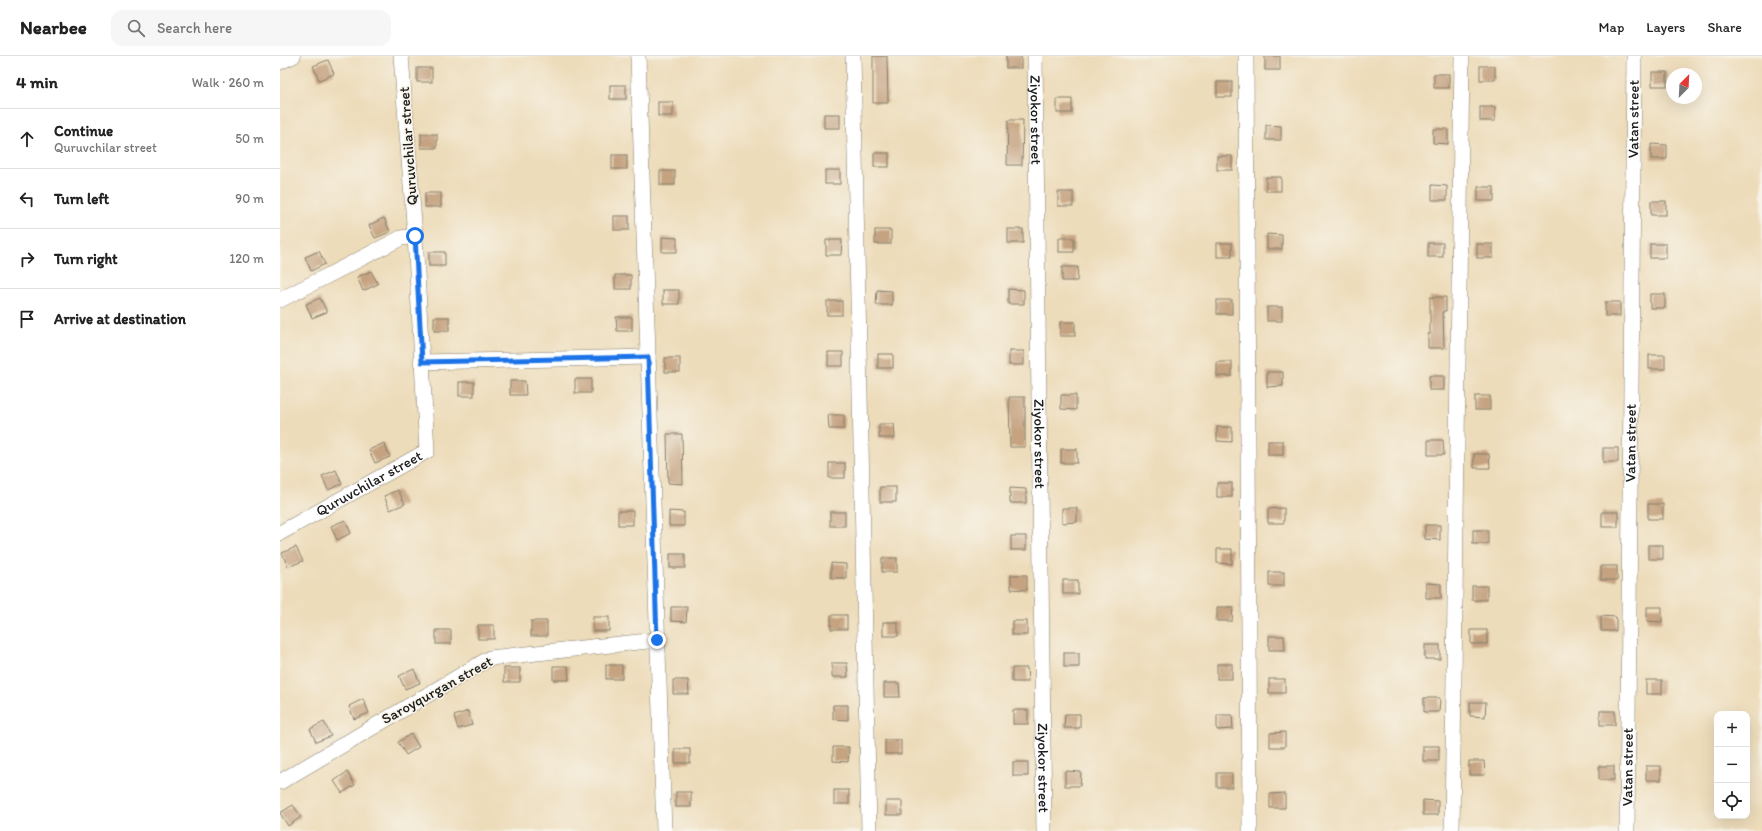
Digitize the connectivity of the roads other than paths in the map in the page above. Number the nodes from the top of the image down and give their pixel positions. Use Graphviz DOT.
graph roads {
  1 [pos="293,56"];
  2 [pos="401,56"];
  3 [pos="638,56"];
  4 [pos="853,56"];
  5 [pos="1034,56"];
  6 [pos="1246,56"];
  7 [pos="1462,56"];
  8 [pos="1634,56"];
  9 [pos="280,62"];
  10 [pos="415,236"];
  11 [pos="280,300"];
  12 [pos="648,357"];
  13 [pos="422,362"];
  14 [pos="280,533"];
  15 [pos="657,640"];
  16 [pos="280,782"];
  17 [pos="664,831"];
  18 [pos="869,831"];
  19 [pos="1044,831"];
  20 [pos="1250,831"];
  21 [pos="1452,831"];
  22 [pos="1627,831"];
  1 -- 9 [label="street"];
  2 -- 10 [label="street, Quruvchilar street"];
  3 -- 12 [label="street"];
  4 -- 18 [label="street"];
  5 -- 19 [label="street, Ziyokor street"];
  6 -- 20 [label="street"];
  7 -- 21 [label="street"];
  8 -- 22 [label="street, Vatan street"];
  10 -- 11 [label="street"];
  10 -- 13 [label="street, Quruvchilar street"];
  12 -- 13 [label="street"];
  12 -- 15 [label="street"];
  13 -- 14 [label="street, Quruvchilar street"];
  15 -- 16 [label="street, Saroyqurgan street"];
  15 -- 17 [label="street"];
}
